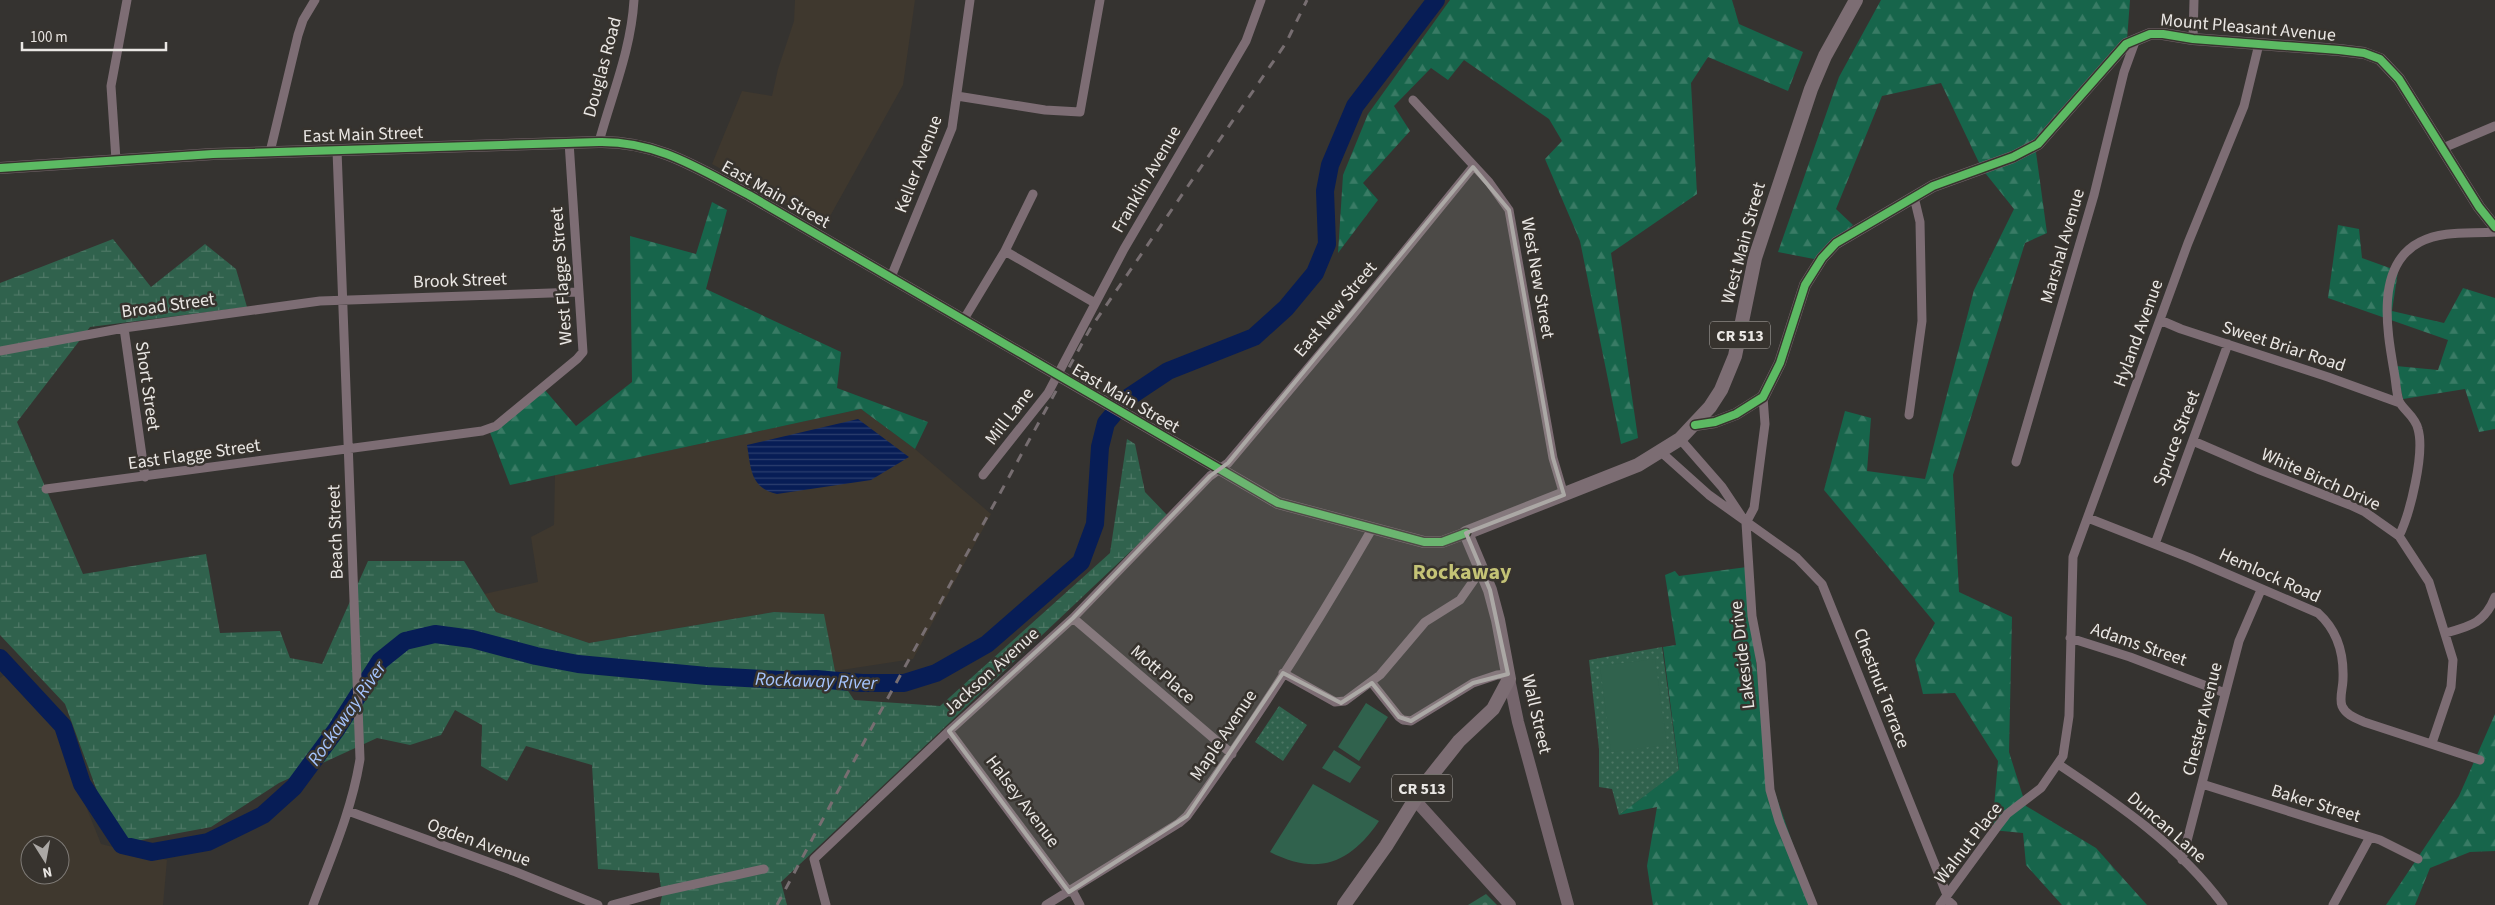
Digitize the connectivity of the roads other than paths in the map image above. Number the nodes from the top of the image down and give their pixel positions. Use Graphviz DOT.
graph roads {
  1 [pos="127,0"];
  2 [pos="315,0"];
  3 [pos="634,0"];
  4 [pos="970,0"];
  5 [pos="1100,0"];
  6 [pos="1262,0"];
  7 [pos="1856,0"];
  8 [pos="2194,0"];
  9 [pos="2136,38"];
  10 [pos="2193,39"];
  11 [pos="2259,44"];
  12 [pos="957,96"];
  13 [pos="1413,100"];
  14 [pos="2495,126"];
  15 [pos="569,142"];
  16 [pos="599,142"];
  17 [pos="2443,148"];
  18 [pos="337,150"];
  19 [pos="270,152"];
  20 [pos="116,160"];
  21 [pos="1474,167"];
  22 [pos="0,168"];
  23 [pos="1033,194"];
  24 [pos="1914,196"];
  25 [pos="2495,227"];
  26 [pos="2495,232"];
  27 [pos="1005,251"];
  28 [pos="891,277"];
  29 [pos="580,292"];
  30 [pos="342,299"];
  31 [pos="1095,303"];
  32 [pos="964,319"];
  33 [pos="2160,320"];
  34 [pos="124,328"];
  35 [pos="2228,344"];
  36 [pos="0,352"];
  37 [pos="1057,375"];
  38 [pos="1764,397"];
  39 [pos="2400,403"];
  40 [pos="1909,415"];
  41 [pos="1695,425"];
  42 [pos="1680,439"];
  43 [pos="2193,441"];
  44 [pos="348,449"];
  45 [pos="1661,452"];
  46 [pos="2016,462"];
  47 [pos="1219,469"];
  48 [pos="983,475"];
  49 [pos="144,477"];
  50 [pos="46,489"];
  51 [pos="1564,495"];
  52 [pos="2088,518"];
  53 [pos="1746,523"];
  54 [pos="1372,529"];
  55 [pos="1466,533"];
  56 [pos="2398,536"];
  57 [pos="2155,544"];
  58 [pos="1481,570"];
  59 [pos="2261,590"];
  60 [pos="2495,597"];
  61 [pos="1073,618"];
  62 [pos="2446,633"];
  63 [pos="2070,638"];
  64 [pos="1283,673"];
  65 [pos="1508,677"];
  66 [pos="1372,682"];
  67 [pos="2225,693"];
  68 [pos="1493,709"];
  69 [pos="1515,709"];
  70 [pos="949,731"];
  71 [pos="2432,743"];
  72 [pos="1232,754"];
  73 [pos="2480,760"];
  74 [pos="2058,764"];
  75 [pos="2202,784"];
  76 [pos="1415,800"];
  77 [pos="348,812"];
  78 [pos="2370,837"];
  79 [pos="2418,859"];
  80 [pos="2182,860"];
  81 [pos="764,869"];
  82 [pos="1070,891"];
  83 [pos="1944,899"];
  84 [pos="313,905"];
  85 [pos="598,905"];
  86 [pos="612,905"];
  87 [pos="826,905"];
  88 [pos="1046,905"];
  89 [pos="1080,905"];
  90 [pos="1344,905"];
  91 [pos="1510,905"];
  92 [pos="1568,905"];
  93 [pos="1813,905"];
  94 [pos="1953,905"];
  95 [pos="2223,905"];
  96 [pos="2333,905"];
  1 -- 20 [label="street"];
  2 -- 19 [label="street"];
  3 -- 16 [label="street, Douglas Road"];
  4 -- 12 [label="street, Keller Avenue"];
  5 -- 12 [label="street"];
  6 -- 31 [label="street, Franklin Avenue"];
  7 -- 41 [label="main road, West Main Street / CR 513"];
  8 -- 10 [label="street"];
  9 -- 10 [label="street, Mount Pleasant Avenue"];
  9 -- 24 [label="street, Mount Pleasant Avenue"];
  9 -- 46 [label="street, Marshal Avenue"];
  10 -- 11 [label="street, Mount Pleasant Avenue"];
  11 -- 17 [label="street, Mount Pleasant Avenue"];
  11 -- 33 [label="street, Hyland Avenue"];
  12 -- 28 [label="street, Keller Avenue"];
  13 -- 21 [label="street, West New Street"];
  14 -- 17 [label="street"];
  15 -- 16 [label="street, East Main Street"];
  15 -- 18 [label="street, East Main Street"];
  15 -- 29 [label="street, West Flagge Street"];
  16 -- 28 [label="street, East Main Street"];
  17 -- 25 [label="street, Mount Pleasant Avenue"];
  18 -- 19 [label="street, East Main Street"];
  18 -- 30 [label="street, Beach Street"];
  19 -- 20 [label="street, East Main Street"];
  20 -- 22 [label="street, East Main Street"];
  21 -- 47 [label="street, East New Street"];
  21 -- 51 [label="street, West New Street"];
  23 -- 27 [label="street"];
  24 -- 38 [label="street, Mount Pleasant Avenue"];
  24 -- 40 [label="street"];
  26 -- 39 [label="street"];
  27 -- 31 [label="street"];
  27 -- 32 [label="street"];
  28 -- 32 [label="street, East Main Street"];
  29 -- 30 [label="street, Brook Street"];
  29 -- 44 [label="street, West Flagge Street"];
  30 -- 34 [label="street, Broad Street"];
  30 -- 44 [label="street, Beach Street"];
  31 -- 37 [label="street, Franklin Avenue"];
  32 -- 37 [label="street, East Main Street"];
  33 -- 35 [label="street, Sweet Briar Road"];
  33 -- 52 [label="street, Hyland Avenue"];
  34 -- 36 [label="street, Broad Street"];
  34 -- 49 [label="street, Short Street"];
  35 -- 39 [label="street, Sweet Briar Road"];
  35 -- 43 [label="street, Spruce Street"];
  37 -- 47 [label="street, East Main Street"];
  37 -- 48 [label="street, Mill Lane"];
  38 -- 41 [label="street"];
  38 -- 53 [label="street, Lakeside Drive"];
  39 -- 56 [label="street"];
  41 -- 42 [label="main road, West Main Street / CR 513"];
  42 -- 45 [label="main road, West Main Street / CR 513"];
  42 -- 53 [label="street, Chestnut Terrace"];
  43 -- 56 [label="street, White Birch Drive"];
  43 -- 57 [label="street, Spruce Street"];
  44 -- 49 [label="street, East Flagge Street"];
  44 -- 77 [label="street, Beach Street"];
  45 -- 51 [label="main road, West Main Street / CR 513"];
  45 -- 53 [label="street, Chestnut Terrace"];
  47 -- 54 [label="street, East Main Street"];
  47 -- 61 [label="street, Jackson Avenue"];
  49 -- 50 [label="street, East Flagge Street"];
  51 -- 55 [label="main road, West Main Street / CR 513"];
  52 -- 57 [label="street, Hemlock Road"];
  52 -- 63 [label="street, Hyland Avenue"];
  53 -- 83 [label="street, Chestnut Terrace"];
  53 -- 93 [label="street, Lakeside Drive"];
  54 -- 55 [label="street, East Main Street"];
  54 -- 64 [label="street, Maple Avenue"];
  55 -- 58 [label="main road, Wall Street"];
  56 -- 62 [label="street, White Birch Drive"];
  57 -- 59 [label="street, Hemlock Road"];
  58 -- 65 [label="main road, Wall Street"];
  58 -- 66 [label="street"];
  59 -- 67 [label="street, Chester Avenue"];
  59 -- 71 [label="street, Hemlock Road"];
  60 -- 62 [label="street"];
  61 -- 70 [label="street, Jackson Avenue"];
  61 -- 72 [label="street, Mott Place"];
  62 -- 71 [label="street, White Birch Drive"];
  63 -- 67 [label="street, Adams Street"];
  63 -- 74 [label="street, Walnut Place"];
  64 -- 66 [label="street"];
  64 -- 72 [label="street, Maple Avenue"];
  65 -- 66 [label="street"];
  65 -- 68 [label="main road, CR 513"];
  65 -- 69 [label="street, Wall Street"];
  67 -- 75 [label="street, Chester Avenue"];
  68 -- 69 [label="street"];
  68 -- 76 [label="main road, CR 513"];
  69 -- 92 [label="street, Wall Street"];
  70 -- 82 [label="street, Halsey Avenue"];
  70 -- 87 [label="street, Jackson Avenue"];
  71 -- 73 [label="street, Hemlock Road"];
  72 -- 82 [label="street, Maple Avenue"];
  74 -- 80 [label="street, Duncan Lane"];
  74 -- 83 [label="street, Walnut Place"];
  75 -- 78 [label="street, Baker Street"];
  75 -- 80 [label="street, Chester Avenue"];
  76 -- 90 [label="main road, CR 513"];
  76 -- 91 [label="street"];
  77 -- 84 [label="street, Beach Street"];
  77 -- 85 [label="street, Ogden Avenue"];
  78 -- 79 [label="street, Baker Street"];
  78 -- 96 [label="street"];
  80 -- 95 [label="street, Duncan Lane"];
  81 -- 86 [label="street"];
  82 -- 88 [label="street, Maple Avenue"];
  82 -- 89 [label="street, Halsey Avenue"];
  83 -- 94 [label="street, Chestnut Terrace"];
}
